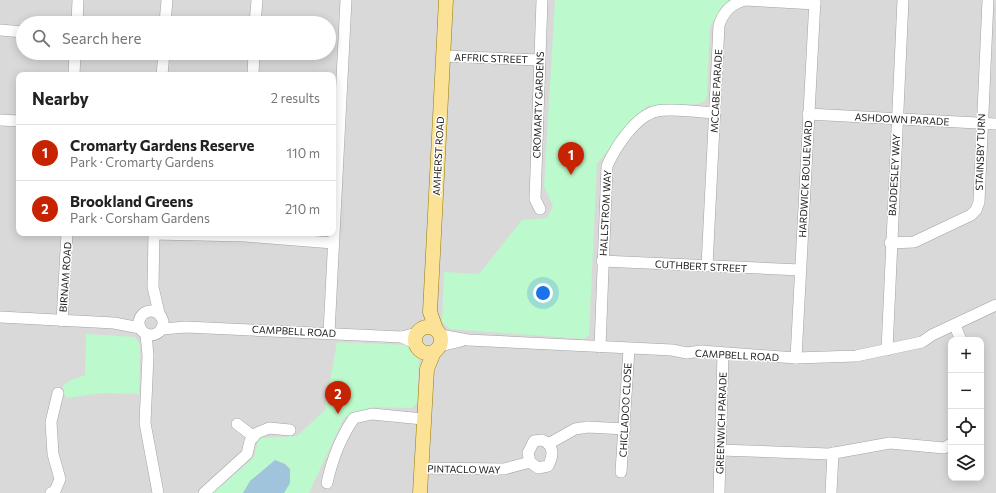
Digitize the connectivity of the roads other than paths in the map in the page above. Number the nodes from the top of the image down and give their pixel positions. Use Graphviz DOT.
graph roads {
  1 [pos="78,0"];
  2 [pos="166,0"];
  3 [pos="256,0"];
  4 [pos="346,0"];
  5 [pos="446,0"];
  6 [pos="542,0"];
  7 [pos="903,0"];
  8 [pos="988,0"];
  9 [pos="815,2"];
  10 [pos="77,16"];
  11 [pos="165,16"];
  12 [pos="255,16"];
  13 [pos="0,30"];
  14 [pos="16,31"];
  15 [pos="443,56"];
  16 [pos="75,60"];
  17 [pos="163,60"];
  18 [pos="254,60"];
  19 [pos="539,60"];
  20 [pos="74,72"];
  21 [pos="162,72"];
  22 [pos="253,72"];
  23 [pos="715,113"];
  24 [pos="808,114"];
  25 [pos="897,119"];
  26 [pos="0,120"];
  27 [pos="16,121"];
  28 [pos="981,124"];
  29 [pos="996,124"];
  30 [pos="336,187"];
  31 [pos="540,209"];
  32 [pos="67,236"];
  33 [pos="154,236"];
  34 [pos="265,236"];
  35 [pos="333,236"];
  36 [pos="333,243"];
  37 [pos="890,243"];
  38 [pos="602,261"];
  39 [pos="708,266"];
  40 [pos="800,270"];
  41 [pos="153,287"];
  42 [pos="996,305"];
  43 [pos="143,314"];
  44 [pos="161,315"];
  45 [pos="0,317"];
  46 [pos="62,321"];
  47 [pos="114,323"];
  48 [pos="954,326"];
  49 [pos="186,327"];
  50 [pos="151,331"];
  51 [pos="330,333"];
  52 [pos="960,337"];
  53 [pos="428,340"];
  54 [pos="600,347"];
  55 [pos="629,349"];
  56 [pos="887,350"];
  57 [pos="723,354"];
  58 [pos="796,358"];
  59 [pos="58,393"];
  60 [pos="424,419"];
  61 [pos="236,424"];
  62 [pos="625,429"];
  63 [pos="290,430"];
  64 [pos="253,436"];
  65 [pos="550,443"];
  66 [pos="949,445"];
  67 [pos="720,450"];
  68 [pos="833,453"];
  69 [pos="530,462"];
  70 [pos="421,468"];
  71 [pos="621,472"];
  72 [pos="327,483"];
  73 [pos="52,493"];
  74 [pos="158,493"];
  75 [pos="204,493"];
  76 [pos="420,493"];
  77 [pos="719,493"];
  78 [pos="830,493"];
  1 -- 10 [label="street"];
  2 -- 11 [label="street"];
  3 -- 12 [label="street"];
  4 -- 30 [label="street"];
  5 -- 15 [label="main road, AMHERST ROAD"];
  6 -- 19 [label="street, CROMARTY GARDENS"];
  7 -- 25 [label="street, BADDESLEY WAY"];
  8 -- 28 [label="street, STAINSBY TURN"];
  9 -- 23 [label="street, MCCABE PARADE"];
  9 -- 24 [label="street, HARDWICK BOULEVARD"];
  13 -- 14 [label="street"];
  15 -- 19 [label="street, AFFRIC STREET"];
  15 -- 53 [label="main road, AMHERST ROAD"];
  16 -- 20 [label="street"];
  17 -- 21 [label="street"];
  18 -- 22 [label="street"];
  19 -- 31 [label="street, CROMARTY GARDENS"];
  23 -- 38 [label="street, HALLSTROM WAY"];
  23 -- 39 [label="street, MCCABE PARADE"];
  24 -- 25 [label="street, ASHDOWN PARADE"];
  24 -- 40 [label="street, HARDWICK BOULEVARD"];
  25 -- 28 [label="street, ASHDOWN PARADE"];
  25 -- 37 [label="street, BADDESLEY WAY"];
  26 -- 27 [label="street"];
  28 -- 29 [label="street, ASHDOWN PARADE"];
  28 -- 37 [label="street, STAINSBY TURN"];
  32 -- 46 [label="street, BIRNAM ROAD"];
  33 -- 41 [label="street"];
  34 -- 36 [label="street"];
  35 -- 36 [label="street"];
  36 -- 51 [label="street"];
  37 -- 56 [label="street, BADDESLEY WAY"];
  38 -- 39 [label="street, CUTHBERT STREET"];
  38 -- 54 [label="street, HALLSTROM WAY"];
  39 -- 40 [label="street, CUTHBERT STREET"];
  40 -- 58 [label="street, HARDWICK BOULEVARD"];
  41 -- 43 [label="street"];
  41 -- 44 [label="street"];
  42 -- 48 [label="street, CAMPBELL ROAD"];
  43 -- 44 [label="street, CAMPBELL ROAD"];
  43 -- 47 [label="street, CAMPBELL ROAD"];
  43 -- 50 [label="street"];
  44 -- 49 [label="street, CAMPBELL ROAD"];
  44 -- 50 [label="street"];
  45 -- 46 [label="street, CAMPBELL ROAD"];
  46 -- 47 [label="street, CAMPBELL ROAD"];
  47 -- 50 [label="street, CAMPBELL ROAD"];
  48 -- 52 [label="street"];
  48 -- 56 [label="street, CAMPBELL ROAD"];
  49 -- 50 [label="street, CAMPBELL ROAD"];
  49 -- 51 [label="street, CAMPBELL ROAD"];
  50 -- 74 [label="street"];
  51 -- 53 [label="street, CAMPBELL ROAD"];
  53 -- 54 [label="street, CAMPBELL ROAD"];
  53 -- 60 [label="main road, AMHERST ROAD"];
  54 -- 55 [label="street, CAMPBELL ROAD"];
  55 -- 57 [label="street, CAMPBELL ROAD"];
  55 -- 62 [label="street, CHICLADOO CLOSE"];
  56 -- 58 [label="street, CAMPBELL ROAD"];
  57 -- 58 [label="street, CAMPBELL ROAD"];
  57 -- 67 [label="street, GREENWICH PARADE"];
  59 -- 73 [label="street"];
  60 -- 70 [label="main road, AMHERST ROAD"];
  60 -- 72 [label="street"];
  61 -- 64 [label="street"];
  62 -- 65 [label="street"];
  62 -- 71 [label="street, CHICLADOO CLOSE"];
  63 -- 64 [label="street"];
  64 -- 75 [label="street"];
  65 -- 69 [label="street"];
  65 -- 69 [label="street"];
  66 -- 68 [label="street"];
  67 -- 68 [label="street"];
  67 -- 77 [label="street, GREENWICH PARADE"];
  68 -- 78 [label="street"];
  69 -- 70 [label="street, PINTACLO WAY"];
  70 -- 76 [label="main road, AMHERST ROAD"];
}
